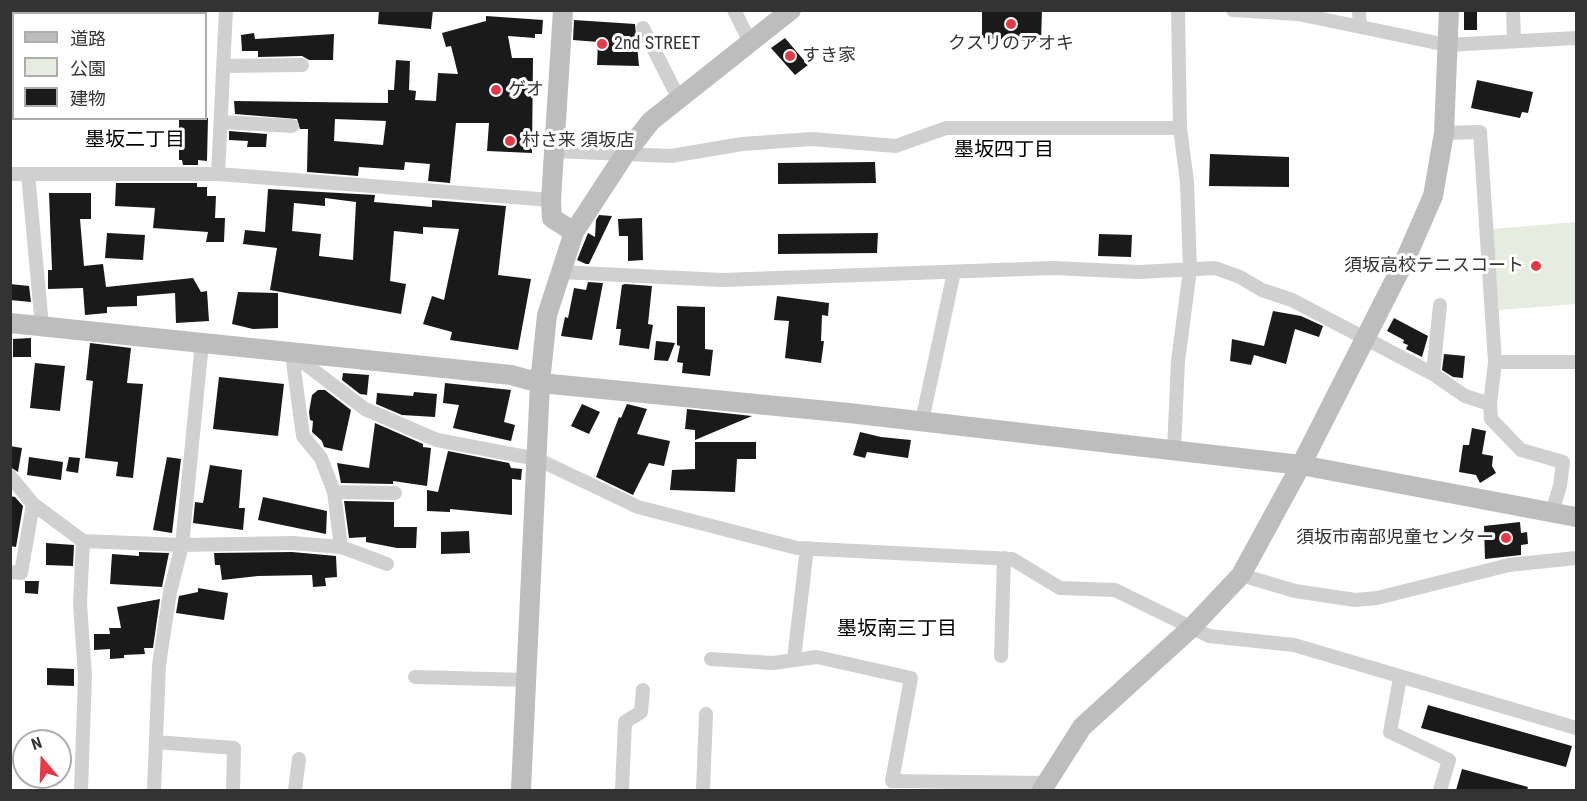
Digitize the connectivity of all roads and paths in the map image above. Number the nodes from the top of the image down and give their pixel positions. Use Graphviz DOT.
graph roads {
  1 [pos="226,10"];
  2 [pos="563,10"];
  3 [pos="734,10"];
  4 [pos="791,10"];
  5 [pos="1178,10"];
  6 [pos="1233,10"];
  7 [pos="1359,10"];
  8 [pos="1449,10"];
  9 [pos="1513,10"];
  10 [pos="1360,27"];
  11 [pos="643,28"];
  12 [pos="1576,38"];
  13 [pos="1514,41"];
  14 [pos="751,44"];
  15 [pos="1447,45"];
  16 [pos="302,65"];
  17 [pos="224,66"];
  18 [pos="678,97"];
  19 [pos="222,122"];
  20 [pos="292,126"];
  21 [pos="1180,128"];
  22 [pos="1444,133"];
  23 [pos="555,151"];
  24 [pos="625,154"];
  25 [pos="10,174"];
  26 [pos="28,174"];
  27 [pos="218,174"];
  28 [pos="551,200"];
  29 [pos="574,232"];
  30 [pos="1190,270"];
  31 [pos="560,272"];
  32 [pos="954,272"];
  33 [pos="1440,305"];
  34 [pos="10,323"];
  35 [pos="42,326"];
  36 [pos="1366,337"];
  37 [pos="202,343"];
  38 [pos="292,354"];
  39 [pos="1495,362"];
  40 [pos="1576,362"];
  41 [pos="1433,374"];
  42 [pos="540,383"];
  43 [pos="1490,404"];
  44 [pos="922,421"];
  45 [pos="1174,450"];
  46 [pos="537,459"];
  47 [pos="1301,465"];
  48 [pos="10,476"];
  49 [pos="334,492"];
  50 [pos="395,493"];
  51 [pos="33,504"];
  52 [pos="1552,512"];
  53 [pos="1576,517"];
  54 [pos="83,541"];
  55 [pos="182,545"];
  56 [pos="341,547"];
  57 [pos="807,548"];
  58 [pos="1004,558"];
  59 [pos="1576,558"];
  60 [pos="387,564"];
  61 [pos="10,572"];
  62 [pos="1241,575"];
  63 [pos="1191,628"];
  64 [pos="1001,656"];
  65 [pos="711,658"];
  66 [pos="795,659"];
  67 [pos="414,676"];
  68 [pos="1400,678"];
  69 [pos="527,681"];
  70 [pos="643,690"];
  71 [pos="706,714"];
  72 [pos="1576,728"];
  73 [pos="156,742"];
  74 [pos="299,759"];
  75 [pos="1045,787"];
  76 [pos="81,790"];
  77 [pos="154,790"];
  78 [pos="233,790"];
  79 [pos="296,790"];
  80 [pos="521,790"];
  81 [pos="622,790"];
  82 [pos="703,790"];
  83 [pos="1440,790"];
  1 -- 17 [label="street"];
  2 -- 23 [label="street"];
  3 -- 14 [label="street"];
  4 -- 14 [label="street"];
  5 -- 21 [label="street"];
  6 -- 10 [label="street"];
  7 -- 10 [label="street"];
  8 -- 15 [label="street"];
  9 -- 13 [label="street"];
  10 -- 15 [label="street"];
  11 -- 18 [label="street"];
  12 -- 13 [label="street"];
  13 -- 15 [label="street"];
  14 -- 18 [label="street"];
  15 -- 22 [label="street"];
  16 -- 17 [label="street"];
  17 -- 19 [label="street"];
  18 -- 24 [label="street"];
  19 -- 20 [label="street"];
  19 -- 27 [label="street"];
  21 -- 24 [label="street"];
  21 -- 30 [label="street"];
  22 -- 36 [label="street"];
  22 -- 39 [label="street"];
  23 -- 24 [label="street"];
  23 -- 28 [label="street"];
  24 -- 29 [label="street"];
  25 -- 26 [label="street"];
  26 -- 27 [label="street"];
  26 -- 35 [label="street"];
  27 -- 28 [label="street"];
  28 -- 29 [label="street"];
  29 -- 31 [label="street"];
  30 -- 32 [label="street"];
  30 -- 36 [label="street"];
  30 -- 45 [label="street"];
  31 -- 32 [label="street"];
  31 -- 42 [label="street"];
  32 -- 44 [label="street"];
  33 -- 41 [label="street"];
  34 -- 35 [label="street"];
  35 -- 37 [label="street"];
  36 -- 41 [label="street"];
  36 -- 47 [label="street"];
  37 -- 38 [label="street"];
  37 -- 55 [label="street"];
  38 -- 42 [label="street"];
  38 -- 46 [label="street"];
  38 -- 49 [label="street"];
  39 -- 40 [label="street"];
  39 -- 43 [label="street"];
  41 -- 43 [label="street"];
  42 -- 44 [label="street"];
  42 -- 46 [label="street"];
  43 -- 52 [label="street"];
  44 -- 45 [label="street"];
  45 -- 47 [label="street"];
  46 -- 57 [label="street"];
  46 -- 69 [label="street"];
  47 -- 52 [label="street"];
  47 -- 62 [label="street"];
  48 -- 51 [label="street"];
  49 -- 50 [label="street"];
  49 -- 56 [label="street"];
  51 -- 54 [label="street"];
  51 -- 61 [label="street"];
  52 -- 53 [label="street"];
  54 -- 55 [label="street"];
  54 -- 76 [label="street"];
  55 -- 56 [label="street"];
  55 -- 73 [label="street"];
  56 -- 60 [label="street"];
  57 -- 58 [label="street"];
  57 -- 66 [label="street"];
  58 -- 63 [label="street"];
  58 -- 64 [label="street"];
  59 -- 62 [label="street"];
  62 -- 63 [label="street"];
  63 -- 68 [label="street"];
  63 -- 75 [label="street"];
  65 -- 66 [label="street"];
  66 -- 75 [label="street"];
  67 -- 69 [label="street"];
  68 -- 72 [label="street"];
  68 -- 83 [label="street"];
  69 -- 80 [label="street"];
  70 -- 81 [label="street"];
  71 -- 82 [label="street"];
  73 -- 77 [label="street"];
  73 -- 78 [label="street"];
  74 -- 79 [label="street"];
}
